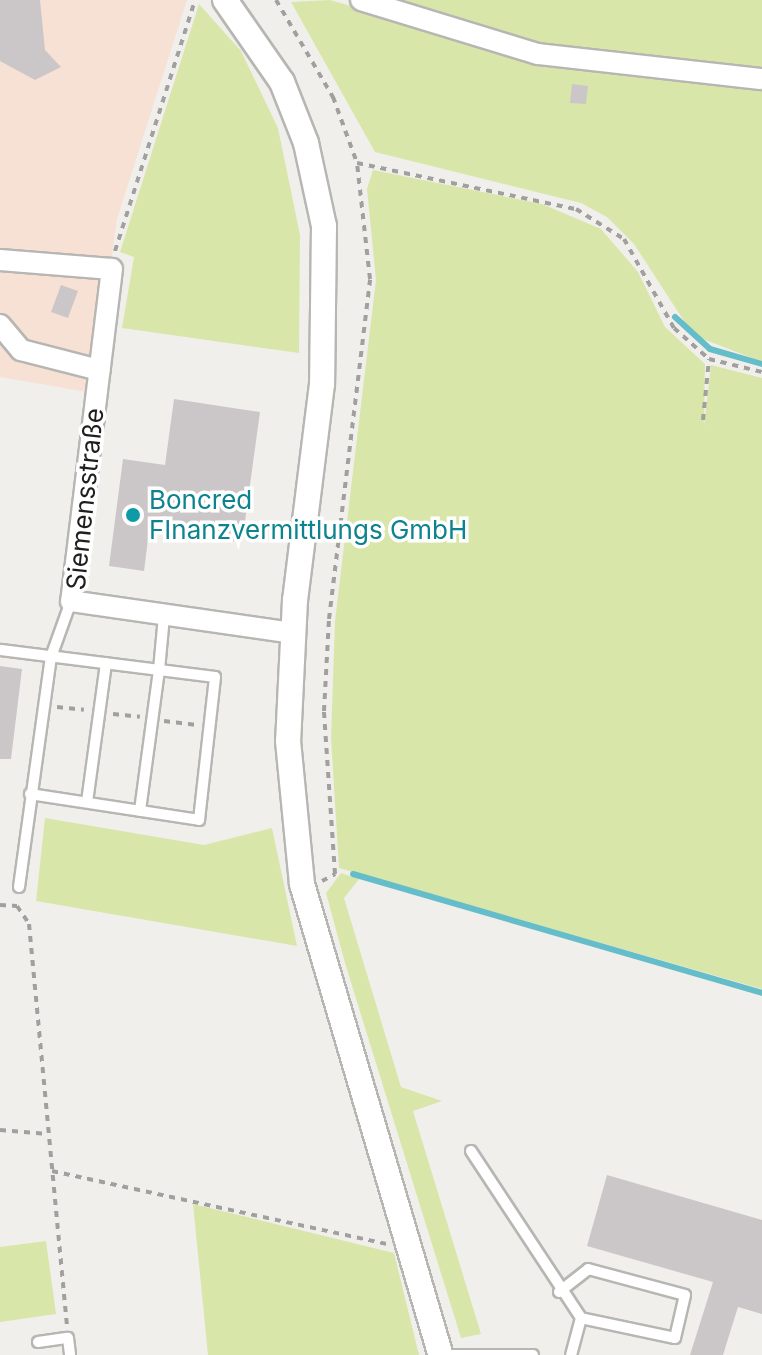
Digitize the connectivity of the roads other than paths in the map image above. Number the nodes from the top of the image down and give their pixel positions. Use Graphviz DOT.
graph roads {
  1 [pos="225,0"];
  2 [pos="361,0"];
  3 [pos="762,79"];
  4 [pos="0,260"];
  5 [pos="0,325"];
  6 [pos="99,370"];
  7 [pos="71,601"];
  8 [pos="164,616"];
  9 [pos="293,633"];
  10 [pos="1,650"];
  11 [pos="51,657"];
  12 [pos="106,663"];
  13 [pos="159,670"];
  14 [pos="30,794"];
  15 [pos="87,802"];
  16 [pos="140,811"];
  17 [pos="19,887"];
  18 [pos="471,1151"];
  19 [pos="559,1292"];
  20 [pos="581,1318"];
  21 [pos="38,1342"];
  22 [pos="70,1355"];
  23 [pos="441,1355"];
  24 [pos="533,1355"];
  25 [pos="571,1355"];
  1 -- 9 [label="street"];
  2 -- 3 [label="street"];
  4 -- 6 [label="street, Siemensstraße"];
  5 -- 6 [label="street, Siemensstraße"];
  6 -- 7 [label="street, Siemensstraße"];
  7 -- 8 [label="street, Siemensstraße"];
  7 -- 11 [label="lane"];
  8 -- 9 [label="street, Siemensstraße"];
  8 -- 13 [label="lane"];
  9 -- 23 [label="street"];
  10 -- 11 [label="lane"];
  11 -- 12 [label="lane"];
  11 -- 14 [label="lane"];
  12 -- 13 [label="lane"];
  12 -- 15 [label="lane"];
  13 -- 16 [label="lane"];
  13 -- 16 [label="lane"];
  14 -- 15 [label="lane"];
  14 -- 17 [label="lane"];
  15 -- 16 [label="lane"];
  18 -- 19 [label="lane"];
  19 -- 20 [label="lane"];
  19 -- 20 [label="lane"];
  20 -- 25 [label="lane"];
  21 -- 22 [label="lane"];
  23 -- 24 [label="lane"];
}
